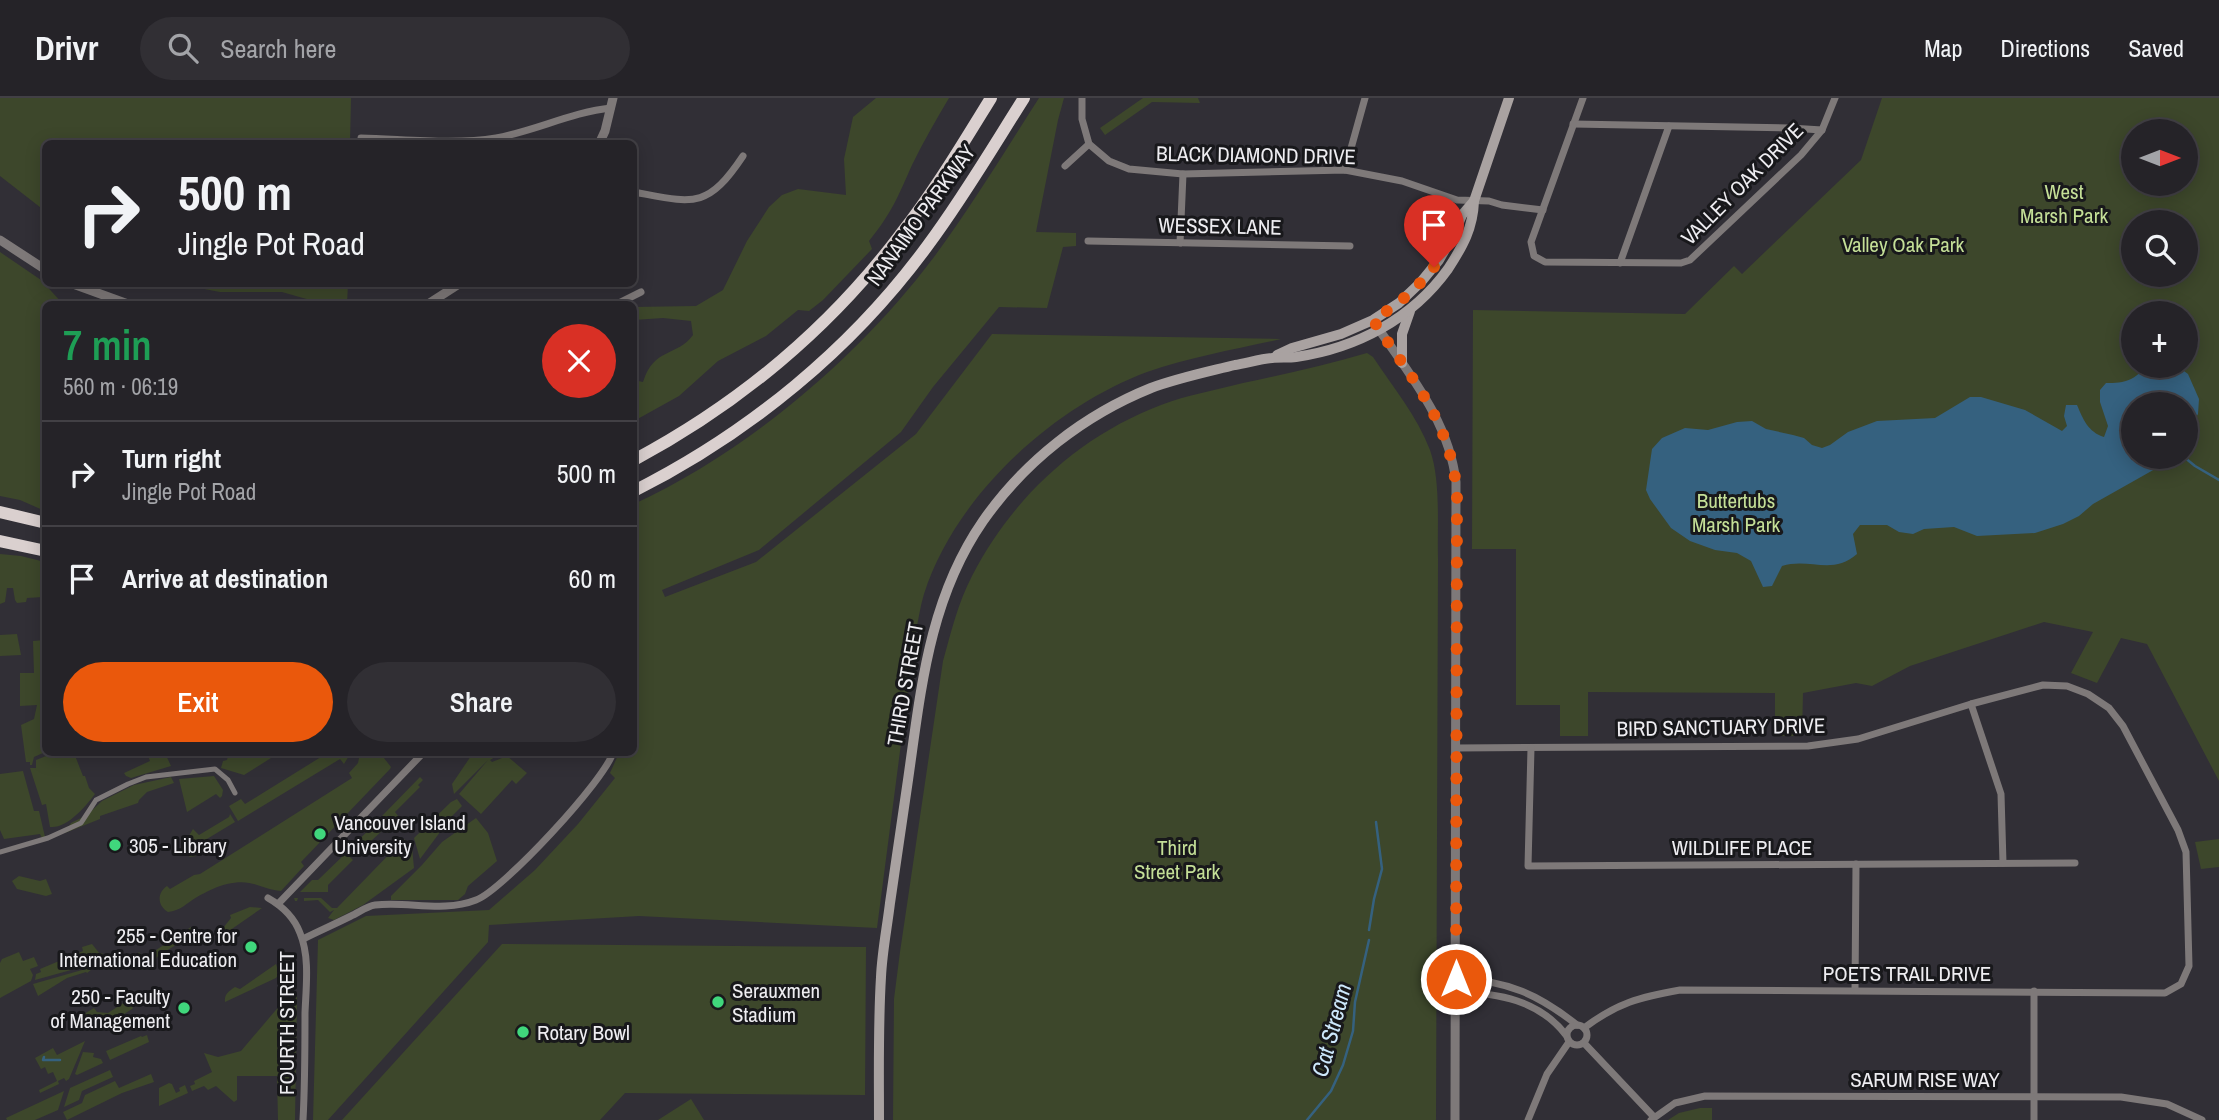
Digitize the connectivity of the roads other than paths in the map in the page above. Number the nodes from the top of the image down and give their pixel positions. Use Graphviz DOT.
graph roads {
  1 [pos="991,98"];
  2 [pos="1024,98"];
  3 [pos="1082,98"];
  4 [pos="1365,98"];
  5 [pos="1510,98"];
  6 [pos="1583,98"];
  7 [pos="1835,98"];
  8 [pos="612,103"];
  9 [pos="1573,124"];
  10 [pos="1669,126"];
  11 [pos="1822,130"];
  12 [pos="361,138"];
  13 [pos="601,140"];
  14 [pos="1090,144"];
  15 [pos="743,156"];
  16 [pos="1065,166"];
  17 [pos="1345,170"];
  18 [pos="1183,174"];
  19 [pos="637,193"];
  20 [pos="1474,201"];
  21 [pos="1543,210"];
  22 [pos="0,240"];
  23 [pos="1088,242"];
  24 [pos="1180,243"];
  25 [pos="1350,246"];
  26 [pos="1620,263"];
  27 [pos="42,267"];
  28 [pos="80,287"];
  29 [pos="455,287"];
  30 [pos="641,292"];
  31 [pos="120,301"];
  32 [pos="437,301"];
  33 [pos="623,301"];
  34 [pos="1411,308"];
  35 [pos="1376,325"];
  36 [pos="1402,363"];
  37 [pos="637,458"];
  38 [pos="637,489"];
  39 [pos="0,512"];
  40 [pos="0,520"];
  41 [pos="42,522"];
  42 [pos="42,529"];
  43 [pos="0,541"];
  44 [pos="42,550"];
  45 [pos="1971,704"];
  46 [pos="1457,748"];
  47 [pos="1531,748"];
  48 [pos="420,756"];
  49 [pos="611,756"];
  50 [pos="235,793"];
  51 [pos="0,852"];
  52 [pos="2003,863"];
  53 [pos="2075,863"];
  54 [pos="1856,864"];
  55 [pos="268,898"];
  56 [pos="278,904"];
  57 [pos="2189,930"];
  58 [pos="303,939"];
  59 [pos="1456,979"];
  60 [pos="1855,990"];
  61 [pos="2034,991"];
  62 [pos="1456,992"];
  63 [pos="1581,1027"];
  64 [pos="1568,1039"];
  65 [pos="1584,1043"];
  66 [pos="2035,1097"];
  67 [pos="1652,1118"];
  68 [pos="303,1120"];
  69 [pos="879,1120"];
  70 [pos="1455,1120"];
  71 [pos="1528,1120"];
  72 [pos="2034,1120"];
  73 [pos="2202,1120"];
  1 -- 37 [label="highway, NANAIMO PARKWAY"];
  2 -- 38 [label="highway, NANAIMO PARKWAY"];
  3 -- 14 [label="street"];
  4 -- 17 [label="street"];
  5 -- 20 [label="main road"];
  6 -- 9 [label="street, VALLEY OAK DRIVE"];
  7 -- 11 [label="street, VALLEY OAK DRIVE"];
  8 -- 12 [label="street"];
  8 -- 13 [label="street"];
  9 -- 10 [label="street"];
  9 -- 21 [label="street, VALLEY OAK DRIVE"];
  10 -- 11 [label="street"];
  10 -- 26 [label="street"];
  11 -- 26 [label="street, VALLEY OAK DRIVE"];
  14 -- 16 [label="street"];
  14 -- 18 [label="street, BLACK DIAMOND DRIVE"];
  15 -- 19 [label="street"];
  17 -- 18 [label="street, BLACK DIAMOND DRIVE"];
  17 -- 20 [label="street, BLACK DIAMOND DRIVE"];
  18 -- 24 [label="street"];
  20 -- 21 [label="street"];
  20 -- 34 [label="main road"];
  20 -- 35 [label="main road"];
  21 -- 26 [label="street, VALLEY OAK DRIVE"];
  22 -- 27 [label="street"];
  23 -- 24 [label="street, WESSEX LANE"];
  24 -- 25 [label="street, WESSEX LANE"];
  28 -- 31 [label="street"];
  29 -- 32 [label="street"];
  30 -- 33 [label="street"];
  34 -- 35 [label="main road"];
  34 -- 36 [label="main road"];
  35 -- 36 [label="street"];
  35 -- 69 [label="main road, THIRD STREET"];
  36 -- 46 [label="street"];
  39 -- 41 [label="highway"];
  40 -- 42 [label="highway"];
  43 -- 44 [label="highway"];
  45 -- 47 [label="street, BIRD SANCTUARY DRIVE"];
  45 -- 52 [label="street"];
  45 -- 57 [label="street, BIRD SANCTUARY DRIVE"];
  46 -- 47 [label="street, BIRD SANCTUARY DRIVE"];
  46 -- 59 [label="street"];
  47 -- 54 [label="street, WILDLIFE PLACE"];
  48 -- 56 [label="street"];
  49 -- 58 [label="street"];
  50 -- 51 [label="street"];
  52 -- 53 [label="street, WILDLIFE PLACE"];
  52 -- 54 [label="street, WILDLIFE PLACE"];
  54 -- 60 [label="street"];
  55 -- 56 [label="street, FOURTH STREET"];
  56 -- 58 [label="street, FOURTH STREET"];
  57 -- 61 [label="street, POETS TRAIL DRIVE"];
  58 -- 68 [label="street, FOURTH STREET"];
  59 -- 62 [label="street"];
  59 -- 63 [label="street"];
  60 -- 61 [label="street, POETS TRAIL DRIVE"];
  60 -- 63 [label="street, POETS TRAIL DRIVE"];
  61 -- 66 [label="street"];
  62 -- 64 [label="street"];
  62 -- 70 [label="street"];
  63 -- 64 [label="street"];
  63 -- 65 [label="street"];
  64 -- 65 [label="street"];
  64 -- 71 [label="street"];
  65 -- 67 [label="street"];
  66 -- 67 [label="street, SARUM RISE WAY"];
  66 -- 72 [label="street"];
  66 -- 73 [label="street, SARUM RISE WAY"];
}
